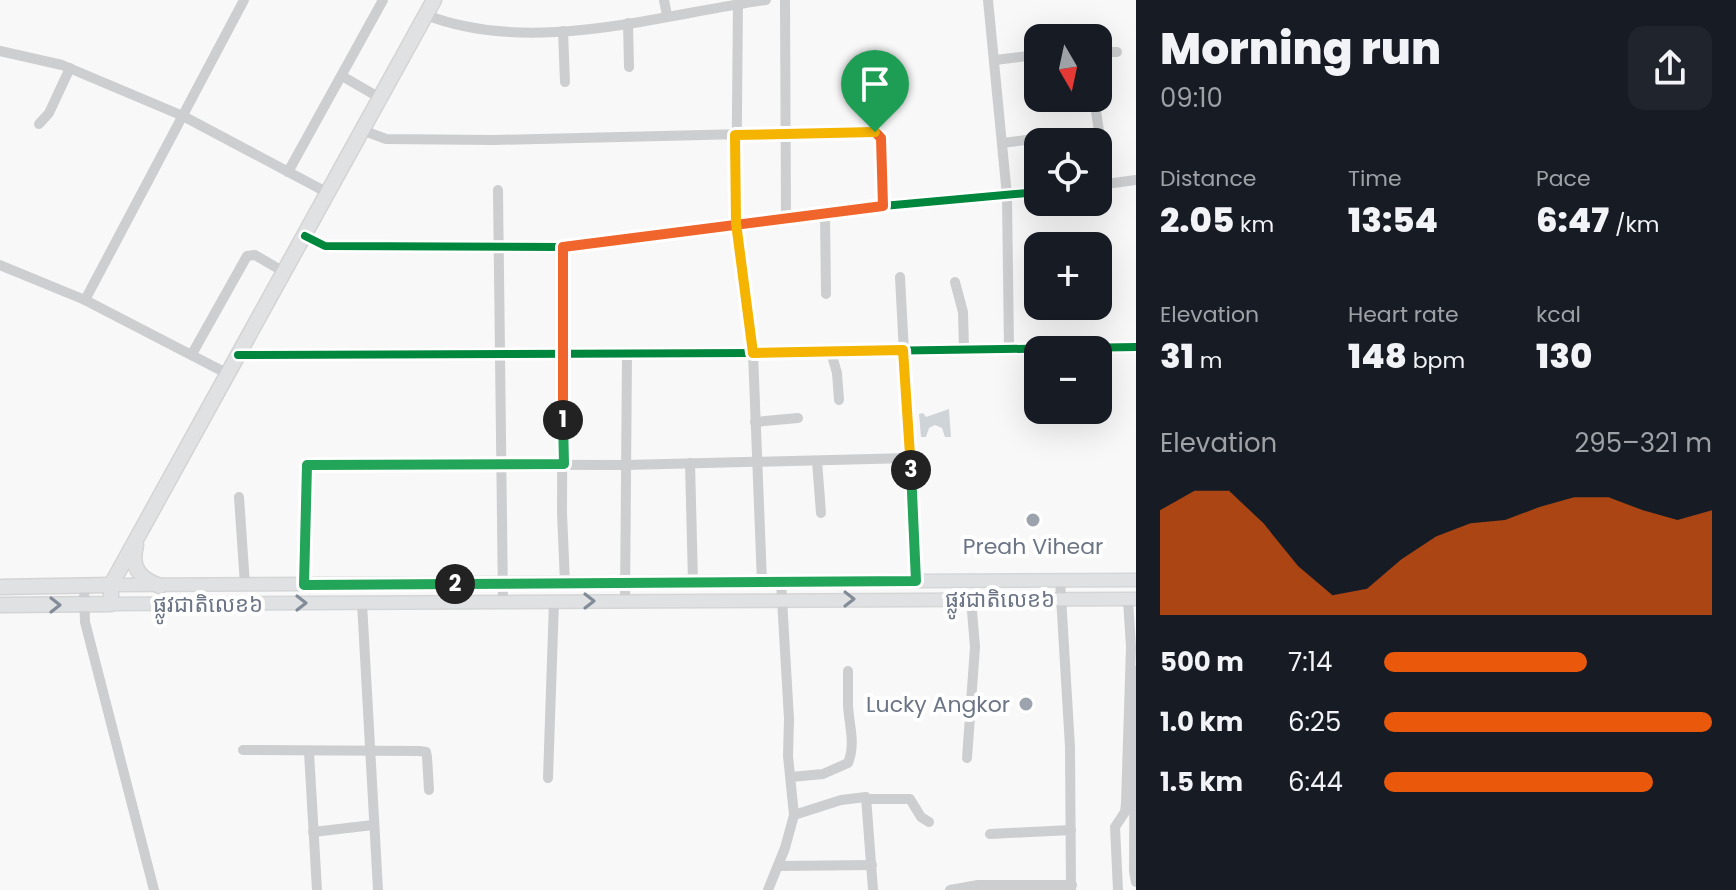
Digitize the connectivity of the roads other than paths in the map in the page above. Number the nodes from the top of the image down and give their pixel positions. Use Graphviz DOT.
graph roads {
  1 [pos="244,0"];
  2 [pos="383,0"];
  3 [pos="434,0"];
  4 [pos="664,0"];
  5 [pos="766,0"];
  6 [pos="785,0"];
  7 [pos="988,0"];
  8 [pos="738,2"];
  9 [pos="426,15"];
  10 [pos="667,15"];
  11 [pos="628,23"];
  12 [pos="563,31"];
  13 [pos="0,51"];
  14 [pos="1112,52"];
  15 [pos="1117,52"];
  16 [pos="1024,57"];
  17 [pos="995,60"];
  18 [pos="629,67"];
  19 [pos="70,68"];
  20 [pos="342,76"];
  21 [pos="565,82"];
  22 [pos="380,98"];
  23 [pos="183,116"];
  24 [pos="39,124"];
  25 [pos="362,130"];
  26 [pos="786,132"];
  27 [pos="735,135"];
  28 [pos="1024,140"];
  29 [pos="1002,143"];
  30 [pos="288,172"];
  31 [pos="1136,180"];
  32 [pos="1112,184"];
  33 [pos="498,190"];
  34 [pos="328,193"];
  35 [pos="1024,194"];
  36 [pos="1007,196"];
  37 [pos="883,206"];
  38 [pos="825,214"];
  39 [pos="786,218"];
  40 [pos="736,223"];
  41 [pos="305,236"];
  42 [pos="498,246"];
  43 [pos="563,247"];
  44 [pos="0,265"];
  45 [pos="284,272"];
  46 [pos="900,277"];
  47 [pos="955,282"];
  48 [pos="826,294"];
  49 [pos="85,300"];
  50 [pos="1136,347"];
  51 [pos="964,349"];
  52 [pos="1009,349"];
  53 [pos="903,350"];
  54 [pos="831,352"];
  55 [pos="499,353"];
  56 [pos="753,353"];
  57 [pos="192,354"];
  58 [pos="563,354"];
  59 [pos="627,354"];
  60 [pos="238,355"];
  61 [pos="228,374"];
  62 [pos="839,400"];
  63 [pos="798,418"];
  64 [pos="755,422"];
  65 [pos="910,458"];
  66 [pos="757,461"];
  67 [pos="817,461"];
  68 [pos="690,463"];
  69 [pos="564,464"];
  70 [pos="501,465"];
  71 [pos="626,465"];
  72 [pos="239,497"];
  73 [pos="821,513"];
  74 [pos="138,535"];
  75 [pos="1060,580"];
  76 [pos="1136,580"];
  77 [pos="916,581"];
  78 [pos="693,582"];
  79 [pos="762,582"];
  80 [pos="781,582"];
  81 [pos="565,583"];
  82 [pos="625,583"];
  83 [pos="503,584"];
  84 [pos="111,585"];
  85 [pos="245,585"];
  86 [pos="304,585"];
  87 [pos="84,586"];
  88 [pos="160,586"];
  89 [pos="0,587"];
  90 [pos="1062,598"];
  91 [pos="971,599"];
  92 [pos="1132,599"];
  93 [pos="782,600"];
  94 [pos="554,601"];
  95 [pos="625,601"];
  96 [pos="503,602"];
  97 [pos="362,603"];
  98 [pos="85,604"];
  99 [pos="111,604"];
  100 [pos="0,605"];
  101 [pos="1130,624"];
  102 [pos="848,671"];
  103 [pos="243,750"];
  104 [pos="309,752"];
  105 [pos="370,752"];
  106 [pos="967,758"];
  107 [pos="791,777"];
  108 [pos="548,778"];
  109 [pos="429,790"];
  110 [pos="867,799"];
  111 [pos="794,815"];
  112 [pos="929,822"];
  113 [pos="373,825"];
  114 [pos="1071,830"];
  115 [pos="313,832"];
  116 [pos="990,834"];
  117 [pos="872,865"];
  118 [pos="779,866"];
  119 [pos="1136,882"];
  120 [pos="994,887"];
  121 [pos="1072,887"];
  122 [pos="154,890"];
  123 [pos="317,890"];
  124 [pos="378,890"];
  125 [pos="768,890"];
  126 [pos="873,890"];
  127 [pos="950,890"];
  128 [pos="1118,890"];
  1 -- 23 [label="street"];
  2 -- 20 [label="street"];
  3 -- 9 [label="highway"];
  4 -- 10 [label="street"];
  5 -- 8 [label="street"];
  6 -- 26 [label="street"];
  7 -- 17 [label="street"];
  8 -- 10 [label="street"];
  8 -- 27 [label="street"];
  9 -- 12 [label="street"];
  9 -- 22 [label="highway"];
  10 -- 11 [label="street"];
  11 -- 12 [label="street"];
  11 -- 18 [label="street"];
  12 -- 21 [label="street"];
  13 -- 19 [label="street"];
  14 -- 15 [label="street"];
  16 -- 17 [label="street"];
  17 -- 29 [label="street"];
  19 -- 23 [label="street"];
  19 -- 24 [label="street"];
  20 -- 22 [label="street"];
  20 -- 30 [label="street"];
  22 -- 25 [label="highway"];
  23 -- 30 [label="street"];
  23 -- 49 [label="street"];
  25 -- 27 [label="street"];
  25 -- 34 [label="highway"];
  26 -- 27 [label="street"];
  26 -- 37 [label="street"];
  26 -- 39 [label="street"];
  27 -- 40 [label="street"];
  28 -- 29 [label="street"];
  29 -- 36 [label="street"];
  30 -- 34 [label="street"];
  31 -- 32 [label="street"];
  33 -- 42 [label="street"];
  34 -- 41 [label="highway"];
  35 -- 36 [label="street"];
  36 -- 37 [label="street"];
  36 -- 52 [label="street"];
  37 -- 38 [label="street"];
  38 -- 39 [label="street"];
  38 -- 48 [label="street"];
  39 -- 40 [label="street"];
  40 -- 43 [label="street"];
  40 -- 56 [label="street"];
  41 -- 42 [label="street"];
  41 -- 45 [label="highway"];
  42 -- 43 [label="street"];
  42 -- 55 [label="street"];
  43 -- 58 [label="street"];
  44 -- 49 [label="street"];
  45 -- 57 [label="street"];
  45 -- 60 [label="highway"];
  46 -- 53 [label="street"];
  47 -- 51 [label="street"];
  49 -- 57 [label="street"];
  50 -- 52 [label="street"];
  51 -- 52 [label="street"];
  51 -- 53 [label="street"];
  53 -- 54 [label="street"];
  53 -- 65 [label="street"];
  54 -- 56 [label="street"];
  54 -- 62 [label="street"];
  55 -- 58 [label="street"];
  55 -- 60 [label="street"];
  55 -- 70 [label="street"];
  56 -- 59 [label="street"];
  56 -- 64 [label="street"];
  57 -- 61 [label="street"];
  58 -- 59 [label="street"];
  58 -- 69 [label="street"];
  59 -- 71 [label="street"];
  60 -- 61 [label="highway"];
  61 -- 74 [label="highway"];
  63 -- 64 [label="street"];
  64 -- 66 [label="street"];
  65 -- 67 [label="street"];
  65 -- 77 [label="street"];
  66 -- 67 [label="street"];
  66 -- 68 [label="street"];
  66 -- 79 [label="street"];
  67 -- 73 [label="street"];
  68 -- 71 [label="street"];
  68 -- 78 [label="street"];
  69 -- 70 [label="street"];
  69 -- 71 [label="street"];
  69 -- 81 [label="street"];
  70 -- 83 [label="street"];
  70 -- 86 [label="street"];
  71 -- 82 [label="street"];
  72 -- 85 [label="street"];
  74 -- 84 [label="highway"];
  74 -- 88 [label="highway"];
  75 -- 76 [label="main road, ផ្លូវជាតិលេខ៦"];
  75 -- 77 [label="main road, ផ្លូវជាតិលេខ៦"];
  75 -- 90 [label="street"];
  77 -- 80 [label="main road, ផ្លូវជាតិលេខ៦"];
  78 -- 79 [label="main road, ផ្លូវជាតិលេខ៦"];
  78 -- 82 [label="main road, ផ្លូវជាតិលេខ៦"];
  79 -- 80 [label="main road, ផ្លូវជាតិលេខ៦"];
  80 -- 93 [label="street"];
  81 -- 82 [label="main road, ផ្លូវជាតិលេខ៦"];
  81 -- 83 [label="main road, ផ្លូវជាតិលេខ៦"];
  82 -- 95 [label="street"];
  83 -- 86 [label="main road, ផ្លូវជាតិលេខ៦"];
  83 -- 96 [label="street"];
  84 -- 87 [label="highway, ផ្លូវជាតិលេខ៦"];
  84 -- 88 [label="main road, ផ្លូវជាតិលេខ៦"];
  84 -- 99 [label="highway"];
  85 -- 86 [label="main road, ផ្លូវជាតិលេខ៦"];
  85 -- 88 [label="main road, ផ្លូវជាតិលេខ៦"];
  87 -- 89 [label="highway, ផ្លូវជាតិលេខ៦"];
  87 -- 98 [label="street"];
  90 -- 91 [label="main road, ផ្លូវជាតិលេខ៦"];
  90 -- 92 [label="main road, ផ្លូវជាតិលេខ៦"];
  90 -- 114 [label="street"];
  93 -- 91 [label="main road, ផ្លូវជាតិលេខ៦, one-way"];
  91 -- 106 [label="street"];
  92 -- 101 [label="street"];
  93 -- 95 [label="main road, ផ្លូវជាតិលេខ៦"];
  93 -- 107 [label="street"];
  94 -- 95 [label="main road, ផ្លូវជាតិលេខ៦, one-way"];
  94 -- 96 [label="main road, ផ្លូវជាតិលេខ៦"];
  94 -- 108 [label="street"];
  96 -- 97 [label="main road, ផ្លូវជាតិលេខ៦"];
  99 -- 97 [label="main road, ផ្លូវជាតិលេខ៦, one-way"];
  97 -- 105 [label="street"];
  98 -- 99 [label="highway, ផ្លូវជាតិលេខ៦"];
  100 -- 98 [label="highway, ផ្លូវជាតិលេខ៦, one-way"];
  98 -- 122 [label="street"];
  101 -- 119 [label="street"];
  101 -- 128 [label="street"];
  102 -- 107 [label="street"];
  103 -- 104 [label="street"];
  104 -- 105 [label="street"];
  104 -- 115 [label="street"];
  105 -- 109 [label="street"];
  105 -- 113 [label="street"];
  107 -- 111 [label="street"];
  110 -- 111 [label="street"];
  110 -- 112 [label="street"];
  110 -- 117 [label="street"];
  111 -- 118 [label="street"];
  113 -- 115 [label="street"];
  113 -- 124 [label="street"];
  114 -- 116 [label="street"];
  114 -- 121 [label="street"];
  115 -- 123 [label="street"];
  117 -- 118 [label="street"];
  117 -- 126 [label="street"];
  118 -- 125 [label="street"];
  120 -- 121 [label="street"];
  120 -- 127 [label="street"];
}
